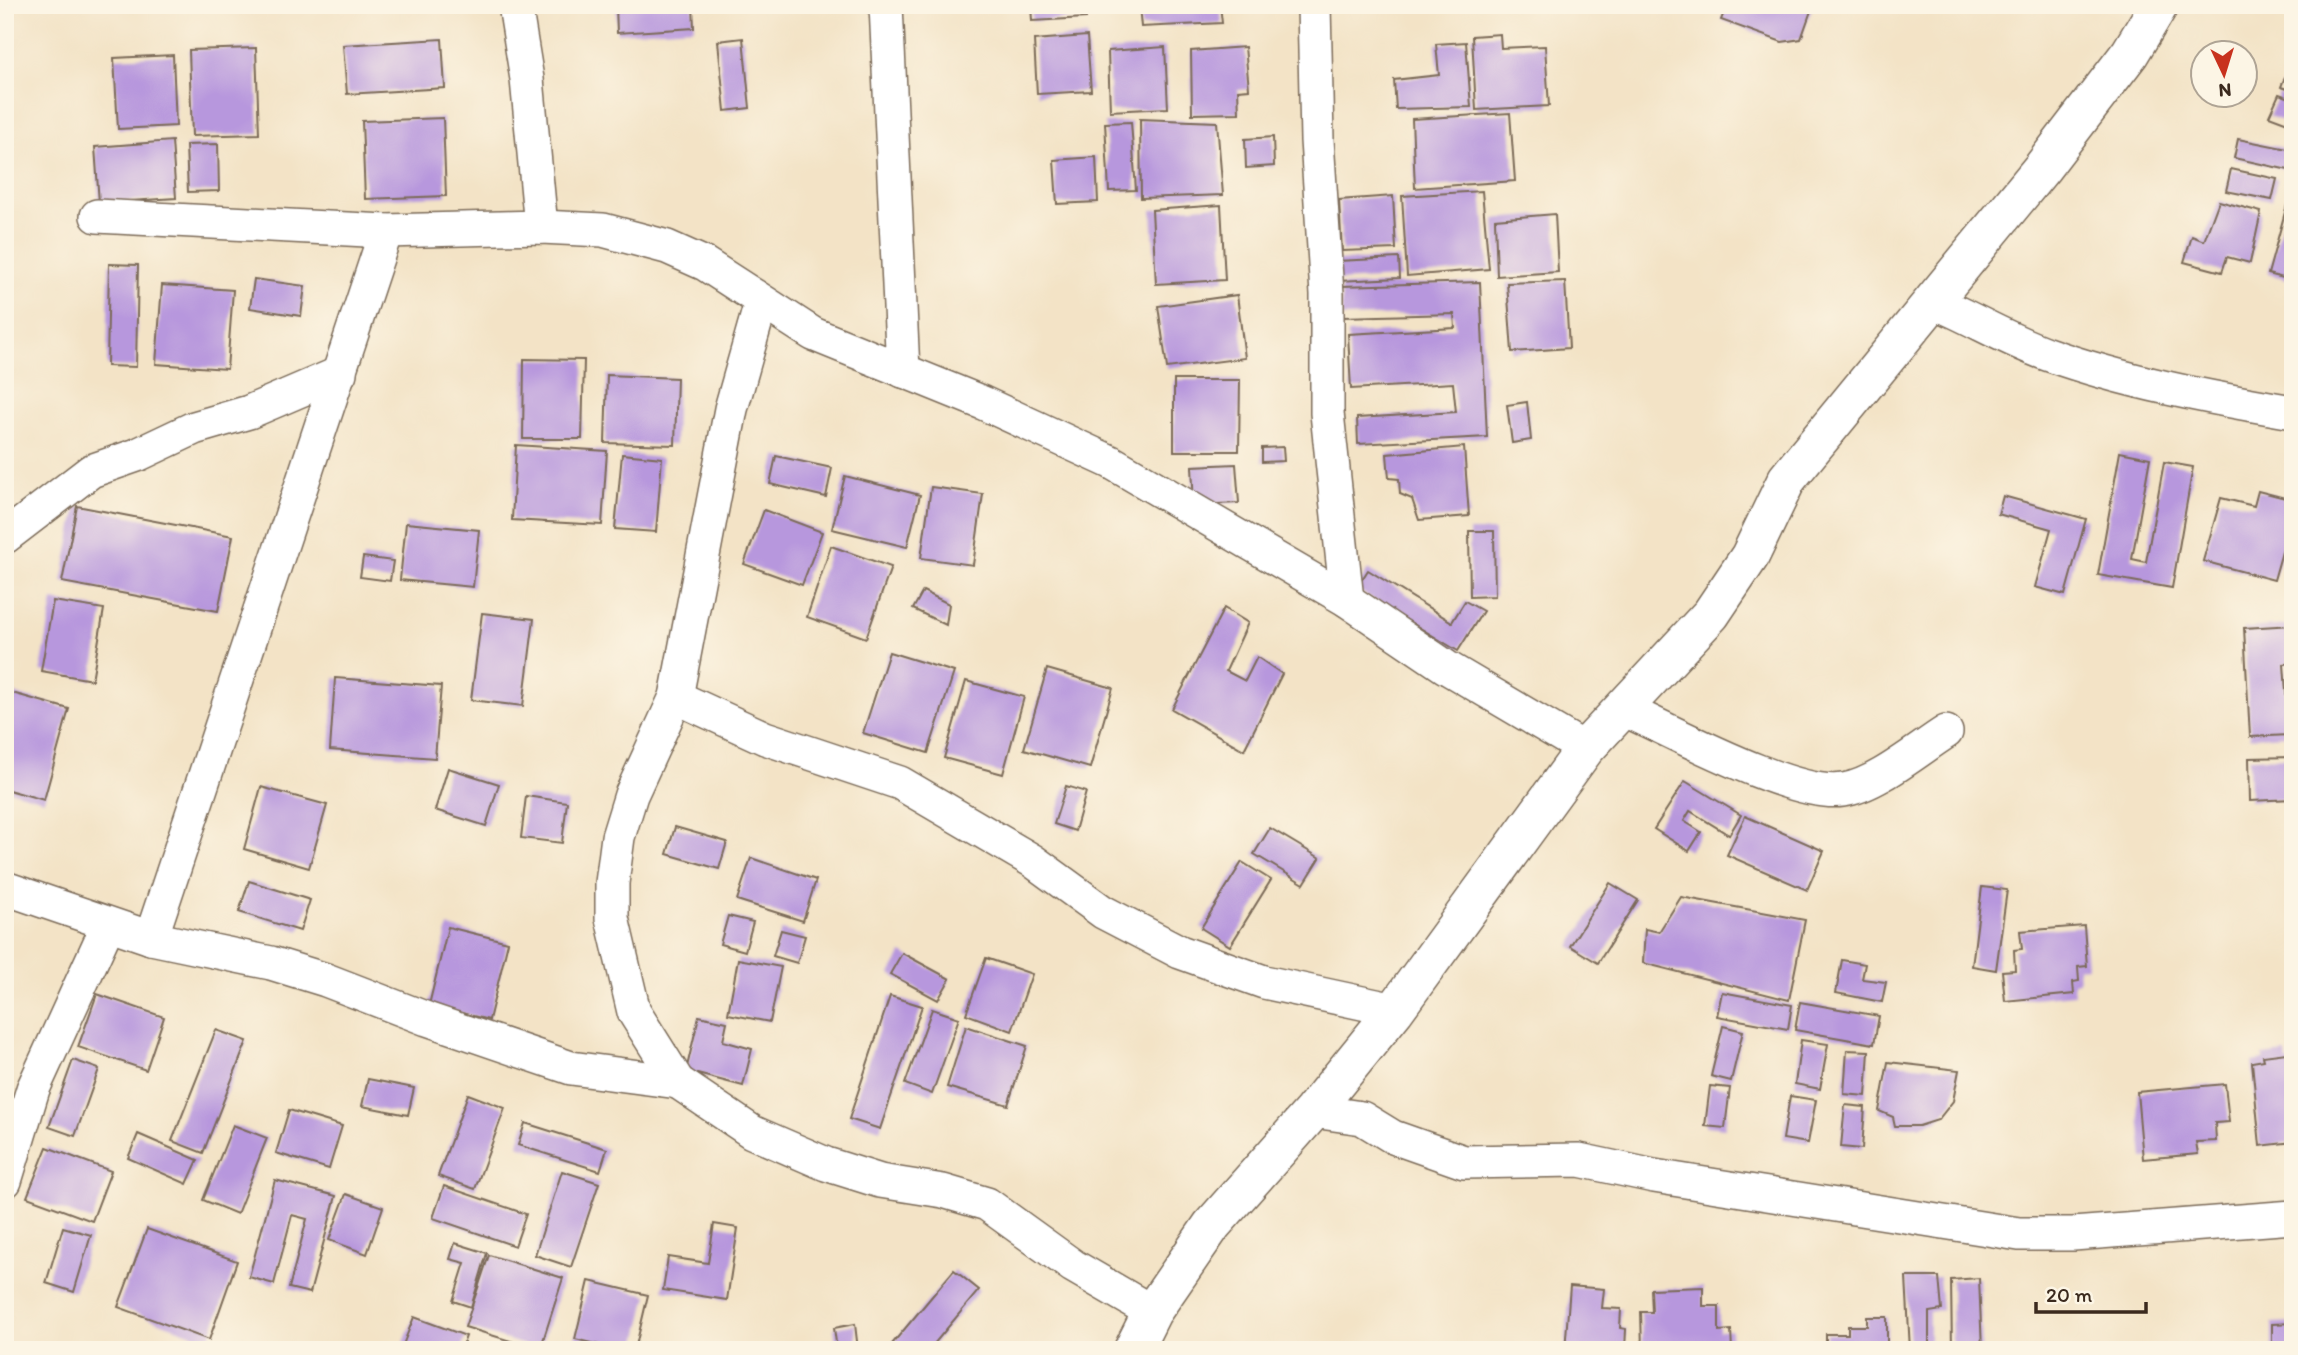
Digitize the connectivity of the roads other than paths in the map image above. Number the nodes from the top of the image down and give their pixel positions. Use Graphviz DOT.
graph roads {
  1 [pos="516,5"];
  2 [pos="886,5"];
  3 [pos="1314,5"];
  4 [pos="2159,5"];
  5 [pos="97,216"];
  6 [pos="541,227"];
  7 [pos="386,232"];
  8 [pos="1934,302"];
  9 [pos="761,303"];
  10 [pos="904,371"];
  11 [pos="340,373"];
  12 [pos="2293,412"];
  13 [pos="5,537"];
  14 [pos="1347,600"];
  15 [pos="676,697"];
  16 [pos="1623,709"];
  17 [pos="1946,732"];
  18 [pos="1585,749"];
  19 [pos="5,888"];
  20 [pos="108,925"];
  21 [pos="151,938"];
  22 [pos="1395,1010"];
  23 [pos="678,1082"];
  24 [pos="1313,1111"];
  25 [pos="5,1181"];
  26 [pos="2293,1217"];
  27 [pos="1152,1312"];
  28 [pos="1133,1350"];
  1 -- 6 [label="street"];
  2 -- 10 [label="street"];
  3 -- 14 [label="street"];
  4 -- 8 [label="street"];
  5 -- 7 [label="street"];
  6 -- 7 [label="street"];
  6 -- 9 [label="street"];
  7 -- 11 [label="street"];
  8 -- 12 [label="street"];
  8 -- 16 [label="street"];
  9 -- 10 [label="street"];
  9 -- 15 [label="street"];
  10 -- 14 [label="street"];
  11 -- 13 [label="street"];
  11 -- 21 [label="street"];
  14 -- 18 [label="street"];
  15 -- 22 [label="street"];
  15 -- 23 [label="street"];
  16 -- 17 [label="street"];
  16 -- 18 [label="street"];
  18 -- 22 [label="street"];
  19 -- 20 [label="street"];
  20 -- 21 [label="street"];
  20 -- 25 [label="street"];
  21 -- 23 [label="street"];
  22 -- 24 [label="street"];
  23 -- 27 [label="street"];
  24 -- 26 [label="street"];
  24 -- 27 [label="street"];
  27 -- 28 [label="street"];
}
